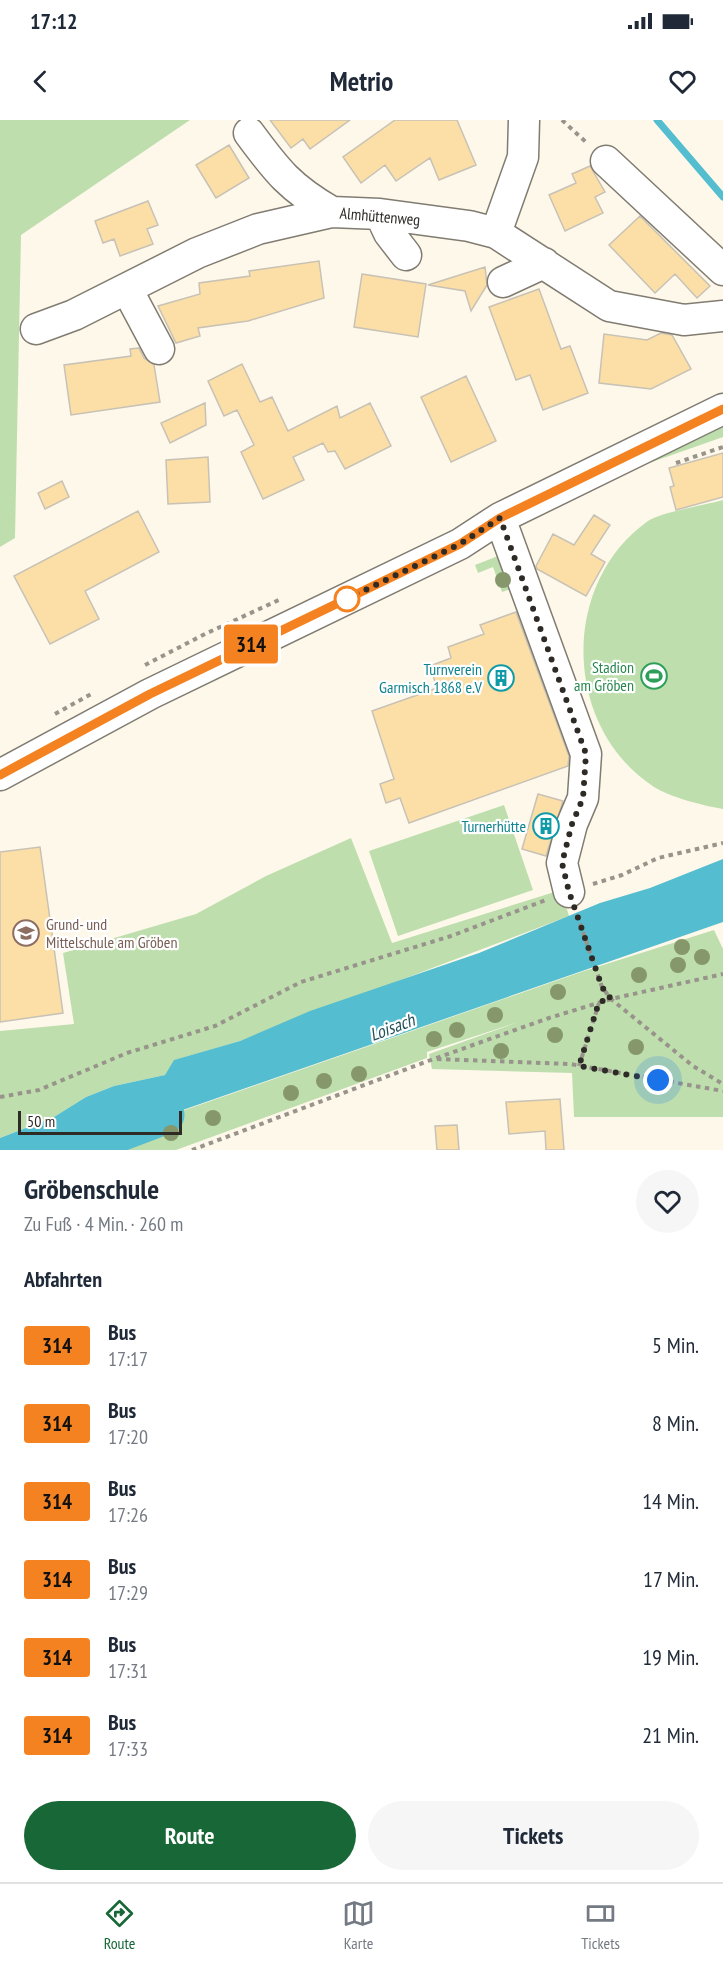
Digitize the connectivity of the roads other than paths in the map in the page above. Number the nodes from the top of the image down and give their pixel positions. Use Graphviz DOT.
graph roads {
  1 [pos="524,120"];
  2 [pos="249,133"];
  3 [pos="606,161"];
  4 [pos="332,212"];
  5 [pos="380,214"];
  6 [pos="496,233"];
  7 [pos="406,255"];
  8 [pos="544,263"];
  9 [pos="723,270"];
  10 [pos="503,282"];
  11 [pos="127,289"];
  12 [pos="723,316"];
  13 [pos="36,329"];
  14 [pos="159,349"];
  15 [pos="723,409"];
  16 [pos="500,518"];
  17 [pos="0,775"];
  18 [pos="569,892"];
  1 -- 6 [label="street"];
  2 -- 4 [label="street"];
  3 -- 9 [label="street"];
  4 -- 5 [label="street, Almhüttenweg"];
  4 -- 11 [label="street, Almhüttenweg"];
  5 -- 6 [label="street, Almhüttenweg"];
  5 -- 7 [label="street"];
  6 -- 8 [label="street, Almhüttenweg"];
  8 -- 10 [label="street"];
  8 -- 12 [label="street, Almhüttenweg"];
  11 -- 13 [label="street, Almhüttenweg"];
  11 -- 14 [label="street"];
  15 -- 16 [label="street"];
  16 -- 17 [label="street"];
  16 -- 18 [label="street"];
}
